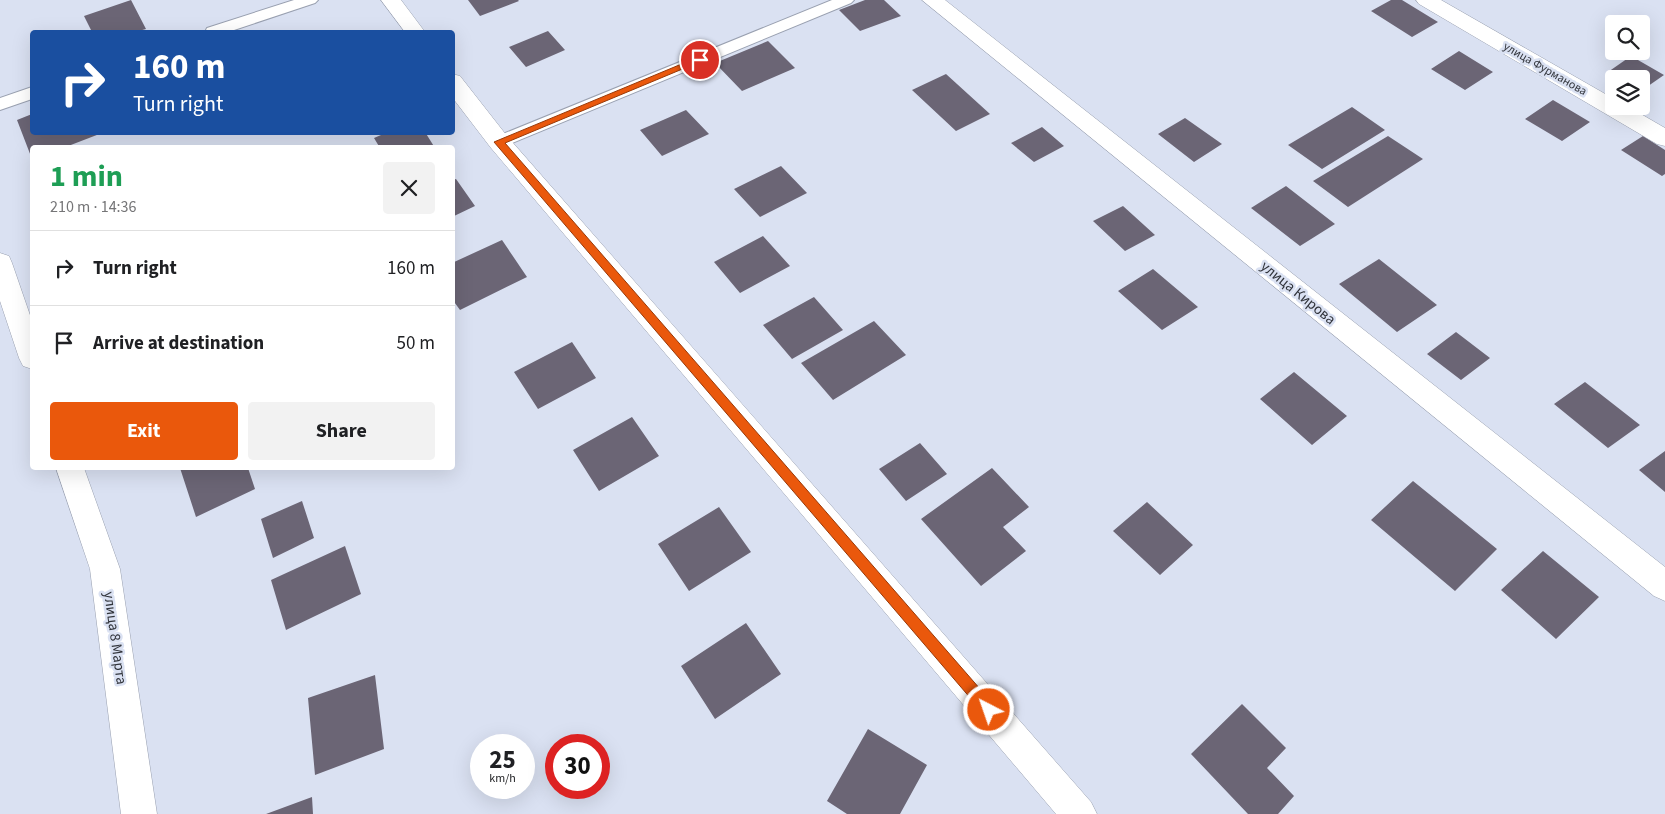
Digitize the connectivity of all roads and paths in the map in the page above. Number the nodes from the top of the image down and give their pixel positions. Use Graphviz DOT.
graph roads {
  1 [pos="310,0"];
  2 [pos="390,0"];
  3 [pos="846,0"];
  4 [pos="932,0"];
  5 [pos="1426,0"];
  6 [pos="219,30"];
  7 [pos="413,30"];
  8 [pos="455,85"];
  9 [pos="30,94"];
  10 [pos="0,104"];
  11 [pos="1665,138"];
  12 [pos="499,142"];
  13 [pos="0,263"];
  14 [pos="30,352"];
  15 [pos="71,470"];
  16 [pos="1665,586"];
  17 [pos="138,814"];
  18 [pos="1080,814"];
  1 -- 6 [label="lane"];
  2 -- 7 [label="street"];
  3 -- 12 [label="lane"];
  4 -- 16 [label="street, улица Кирова"];
  5 -- 11 [label="street, улица Фурманова"];
  8 -- 12 [label="street"];
  9 -- 10 [label="lane"];
  12 -- 18 [label="street"];
  13 -- 14 [label="street"];
  15 -- 17 [label="street, улица 8 Марта"];
}
